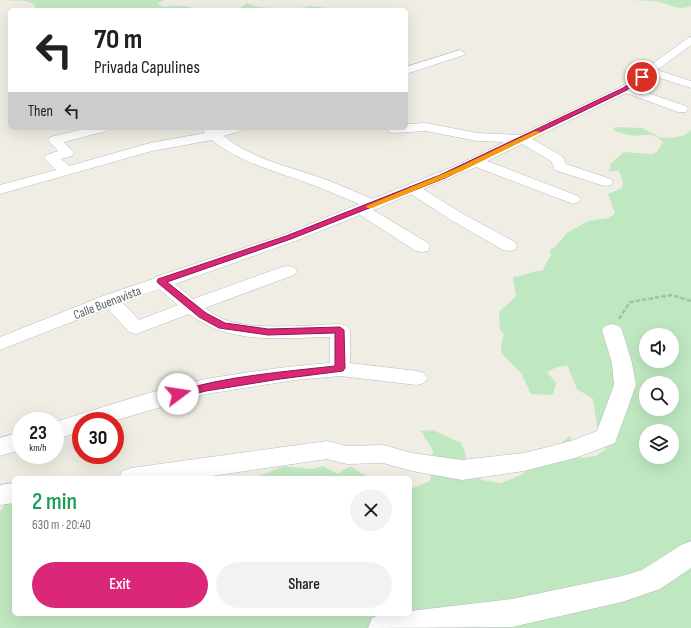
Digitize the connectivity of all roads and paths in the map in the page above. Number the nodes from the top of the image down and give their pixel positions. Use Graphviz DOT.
graph roads {
  1 [pos="691,40"];
  2 [pos="460,53"];
  3 [pos="408,70"];
  4 [pos="650,71"];
  5 [pos="691,85"];
  6 [pos="625,89"];
  7 [pos="686,108"];
  8 [pos="659,115"];
  9 [pos="408,128"];
  10 [pos="95,130"];
  11 [pos="224,130"];
  12 [pos="212,132"];
  13 [pos="523,139"];
  14 [pos="476,162"];
  15 [pos="66,171"];
  16 [pos="606,182"];
  17 [pos="413,189"];
  18 [pos="0,190"];
  19 [pos="573,199"];
  20 [pos="367,207"];
  21 [pos="509,246"];
  22 [pos="422,247"];
  23 [pos="288,271"];
  24 [pos="161,281"];
  25 [pos="110,300"];
  26 [pos="691,301"];
  27 [pos="192,306"];
  28 [pos="612,330"];
  29 [pos="0,344"];
  30 [pos="340,368"];
  31 [pos="417,378"];
  32 [pos="115,412"];
  33 [pos="12,444"];
  34 [pos="0,447"];
  35 [pos="146,476"];
  36 [pos="12,493"];
  37 [pos="0,495"];
  38 [pos="691,553"];
  39 [pos="383,628"];
  1 -- 4 [label="street, Calle Buenavista"];
  2 -- 3 [label="street"];
  4 -- 5 [label="street"];
  4 -- 6 [label="street, Calle Buenavista"];
  6 -- 7 [label="street"];
  6 -- 13 [label="street, Calle Buenavista"];
  7 -- 8 [label="street"];
  9 -- 13 [label="street"];
  10 -- 15 [label="street"];
  11 -- 12 [label="street"];
  12 -- 15 [label="street"];
  12 -- 20 [label="street"];
  13 -- 14 [label="street, Calle Buenavista"];
  13 -- 16 [label="street"];
  14 -- 17 [label="street, Calle Buenavista"];
  14 -- 19 [label="street"];
  15 -- 18 [label="street"];
  17 -- 20 [label="street, Calle Buenavista"];
  17 -- 21 [label="street"];
  20 -- 22 [label="street"];
  20 -- 24 [label="street, Calle Buenavista"];
  23 -- 27 [label="street"];
  24 -- 25 [label="street, Calle Buenavista"];
  24 -- 27 [label="street"];
  25 -- 27 [label="street"];
  25 -- 29 [label="street, Calle Buenavista"];
  26 -- 28 [label="path"];
  27 -- 30 [label="street"];
  28 -- 35 [label="street"];
  30 -- 31 [label="street"];
  30 -- 32 [label="street"];
  33 -- 34 [label="street"];
  36 -- 37 [label="street"];
  38 -- 39 [label="street"];
}
